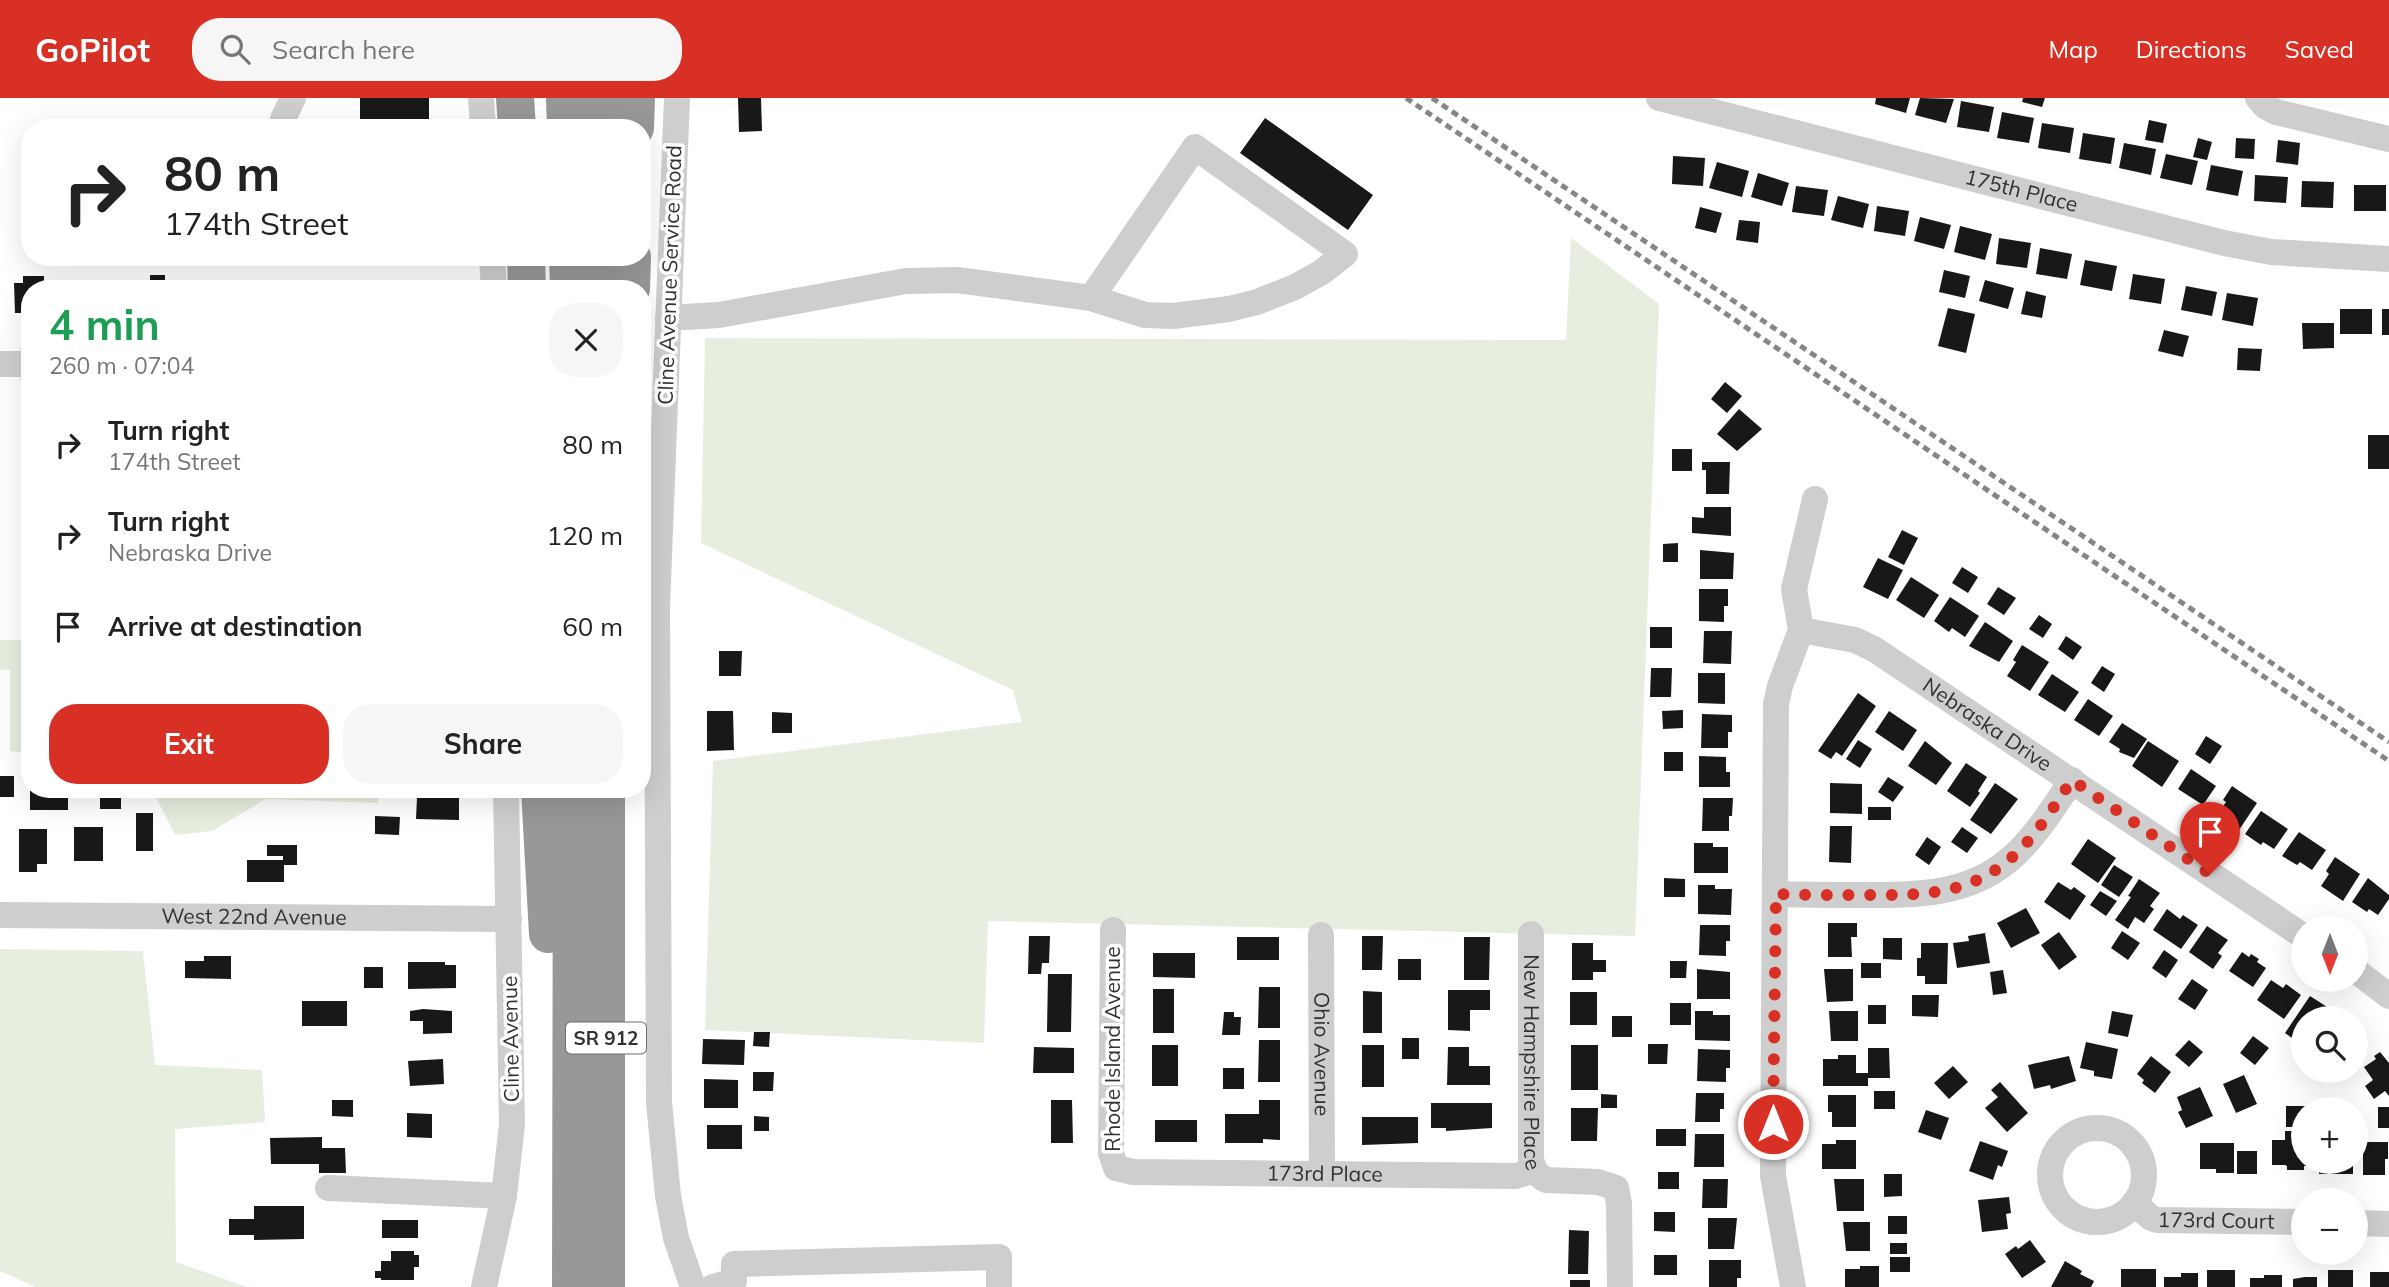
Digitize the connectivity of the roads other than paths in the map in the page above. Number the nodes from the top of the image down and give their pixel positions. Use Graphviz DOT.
graph roads {
  1 [pos="293,98"];
  2 [pos="481,98"];
  3 [pos="515,98"];
  4 [pos="565,98"];
  5 [pos="599,98"];
  6 [pos="636,98"];
  7 [pos="677,98"];
  8 [pos="1659,98"];
  9 [pos="2258,98"];
  10 [pos="284,119"];
  11 [pos="482,119"];
  12 [pos="516,119"];
  13 [pos="566,119"];
  14 [pos="600,119"];
  15 [pos="635,119"];
  16 [pos="2389,139"];
  17 [pos="2389,259"];
  18 [pos="1091,298"];
  19 [pos="668,318"];
  20 [pos="0,364"];
  21 [pos="21,364"];
  22 [pos="1815,499"];
  23 [pos="1801,630"];
  24 [pos="2072,780"];
  25 [pos="506,798"];
  26 [pos="540,798"];
  27 [pos="572,798"];
  28 [pos="606,798"];
  29 [pos="1776,894"];
  30 [pos="0,915"];
  31 [pos="509,919"];
  32 [pos="2291,928"];
  33 [pos="1112,930"];
  34 [pos="1531,934"];
  35 [pos="1321,935"];
  36 [pos="2368,980"];
  37 [pos="2389,996"];
  38 [pos="572,1058"];
  39 [pos="1116,1168"];
  40 [pos="1534,1170"];
  41 [pos="1322,1174"];
  42 [pos="328,1188"];
  43 [pos="504,1196"];
  44 [pos="2134,1203"];
  45 [pos="2291,1222"];
  46 [pos="2368,1223"];
  47 [pos="2389,1224"];
  48 [pos="484,1287"];
  49 [pos="571,1287"];
  50 [pos="606,1287"];
  51 [pos="694,1287"];
  52 [pos="713,1287"];
  53 [pos="999,1287"];
  54 [pos="1619,1287"];
  55 [pos="1794,1287"];
  1 -- 10 [label="street"];
  2 -- 11 [label="street"];
  3 -- 12 [label="highway"];
  4 -- 13 [label="highway"];
  5 -- 14 [label="highway"];
  6 -- 15 [label="highway"];
  7 -- 19 [label="street, Cline Avenue Service Road"];
  8 -- 17 [label="street, 175th Place"];
  9 -- 16 [label="street"];
  18 -- 18 [label="street"];
  18 -- 19 [label="street"];
  19 -- 51 [label="street, Cline Avenue Service Road"];
  20 -- 21 [label="street"];
  22 -- 23 [label="street"];
  23 -- 24 [label="street, Nebraska Drive"];
  23 -- 29 [label="street"];
  24 -- 29 [label="street"];
  24 -- 32 [label="street, Nebraska Drive"];
  25 -- 31 [label="street, Cline Avenue"];
  26 -- 38 [label="highway"];
  27 -- 38 [label="highway, SR 912"];
  28 -- 50 [label="highway, SR 912"];
  29 -- 55 [label="street"];
  30 -- 31 [label="street, West 22nd Avenue"];
  31 -- 43 [label="street, Cline Avenue"];
  33 -- 39 [label="street, Rhode Island Avenue"];
  34 -- 40 [label="street, New Hampshire Place"];
  35 -- 41 [label="street, Ohio Avenue"];
  36 -- 37 [label="street"];
  38 -- 49 [label="highway, SR 912"];
  39 -- 41 [label="street, 173rd Place"];
  40 -- 41 [label="street, 173rd Place"];
  40 -- 54 [label="street, New Hampshire Place"];
  42 -- 43 [label="street"];
  43 -- 48 [label="street, Cline Avenue"];
  44 -- 45 [label="street, 173rd Court"];
  46 -- 47 [label="street"];
  52 -- 53 [label="street"];
}
